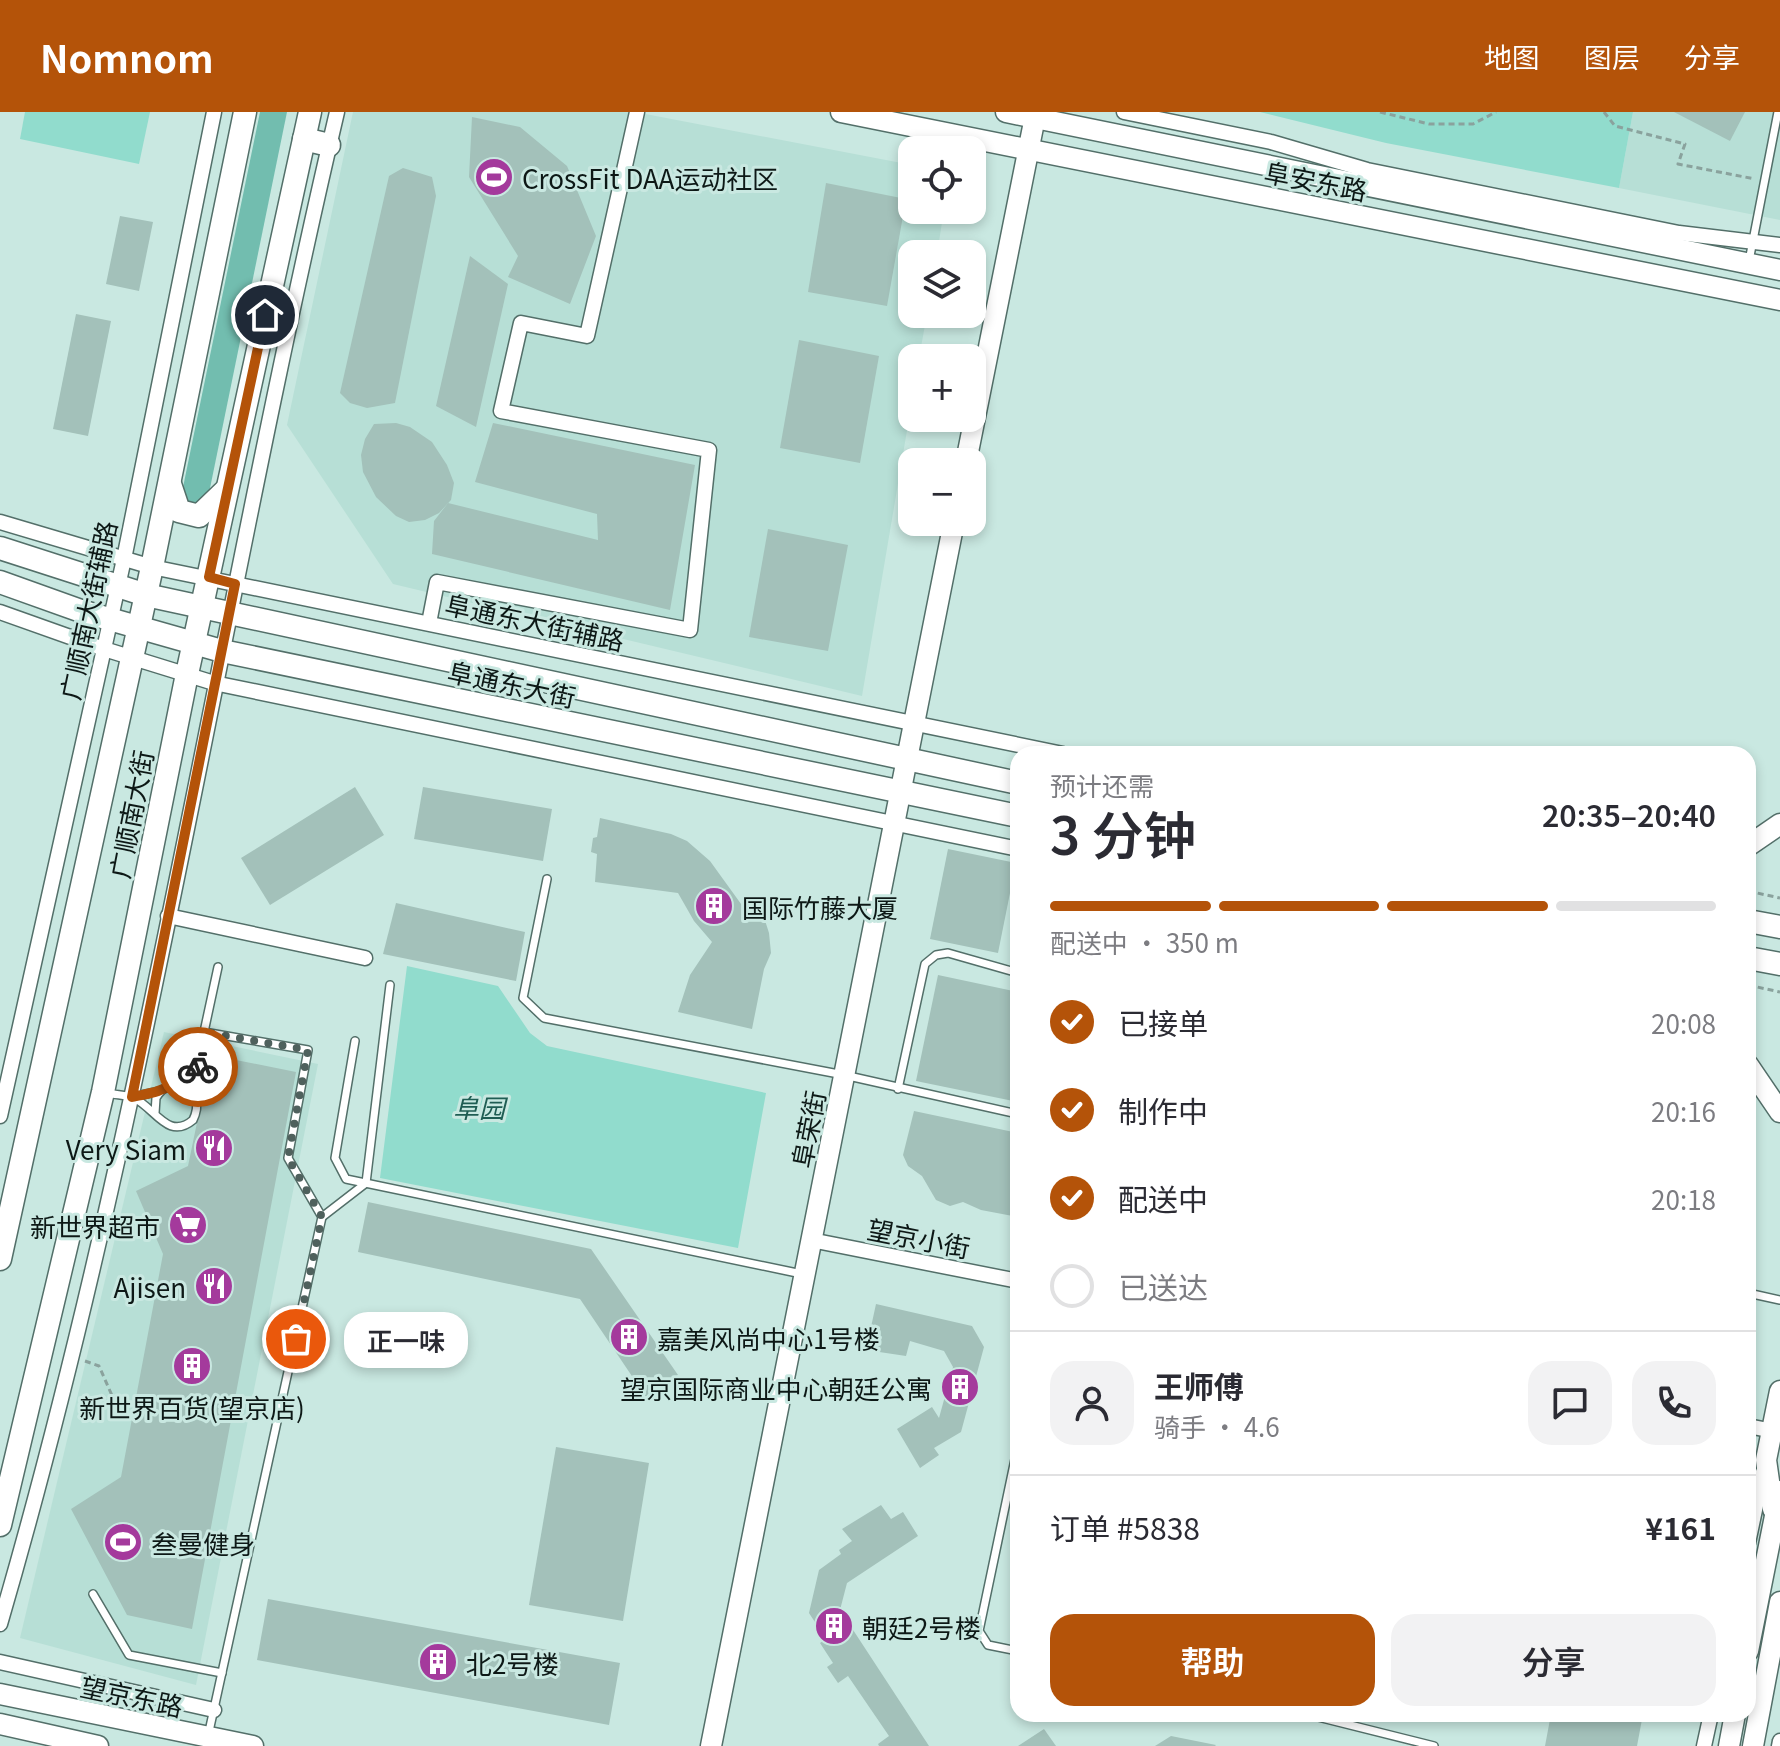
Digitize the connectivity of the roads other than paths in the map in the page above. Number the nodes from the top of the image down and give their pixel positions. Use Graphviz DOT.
graph roads {
  1 [pos="214,112"];
  2 [pos="245,112"];
  3 [pos="310,112"];
  4 [pos="337,112"];
  5 [pos="637,112"];
  6 [pos="841,112"];
  7 [pos="1006,112"];
  8 [pos="1124,112"];
  9 [pos="1778,112"];
  10 [pos="1036,115"];
  11 [pos="1068,118"];
  12 [pos="304,139"];
  13 [pos="329,145"];
  14 [pos="1027,148"];
  15 [pos="1753,242"];
  16 [pos="1780,245"];
  17 [pos="1748,263"];
  18 [pos="1780,270"];
  19 [pos="1780,300"];
  20 [pos="969,448"];
  21 [pos="169,483"];
  22 [pos="225,491"];
  23 [pos="0,522"];
  24 [pos="951,536"];
  25 [pos="0,548"];
  26 [pos="124,559"];
  27 [pos="152,567"];
  28 [pos="209,577"];
  29 [pos="0,582"];
  30 [pos="235,584"];
  31 [pos="117,587"];
  32 [pos="146,595"];
  33 [pos="203,606"];
  34 [pos="230,611"];
  35 [pos="0,612"];
  36 [pos="110,620"];
  37 [pos="429,623"];
  38 [pos="139,628"];
  39 [pos="195,644"];
  40 [pos="104,649"];
  41 [pos="222,651"];
  42 [pos="132,658"];
  43 [pos="187,674"];
  44 [pos="214,683"];
  45 [pos="914,723"];
  46 [pos="1025,746"];
  47 [pos="906,761"];
  48 [pos="1010,781"];
  49 [pos="900,793"];
  50 [pos="1010,814"];
  51 [pos="1780,824"];
  52 [pos="894,825"];
  53 [pos="1756,840"];
  54 [pos="1010,847"];
  55 [pos="547,879"];
  56 [pos="168,916"];
  57 [pos="1756,922"];
  58 [pos="1780,927"];
  59 [pos="365,958"];
  60 [pos="1756,960"];
  61 [pos="1780,964"];
  62 [pos="218,967"];
  63 [pos="1010,971"];
  64 [pos="390,985"];
  65 [pos="204,1032"];
  66 [pos="355,1041"];
  67 [pos="844,1075"];
  68 [pos="1756,1077"];
  69 [pos="898,1089"];
  70 [pos="160,1091"];
  71 [pos="103,1092"];
  72 [pos="195,1094"];
  73 [pos="132,1097"];
  74 [pos="1010,1112"];
  75 [pos="1780,1112"];
  76 [pos="155,1113"];
  77 [pos="0,1116"];
  78 [pos="366,1183"];
  79 [pos="322,1217"];
  80 [pos="811,1240"];
  81 [pos="0,1259"];
  82 [pos="804,1275"];
  83 [pos="1010,1279"];
  84 [pos="1756,1295"];
  85 [pos="1780,1300"];
  86 [pos="1780,1391"];
  87 [pos="1756,1428"];
  88 [pos="1773,1431"];
  89 [pos="1766,1460"];
  90 [pos="1010,1483"];
  91 [pos="1780,1491"];
  92 [pos="1756,1506"];
  93 [pos="1775,1521"];
  94 [pos="0,1525"];
  95 [pos="93,1594"];
  96 [pos="1780,1602"];
  97 [pos="1756,1612"];
  98 [pos="0,1624"];
  99 [pos="1010,1649"];
  100 [pos="0,1662"];
  101 [pos="222,1673"];
  102 [pos="0,1694"];
  103 [pos="214,1710"];
  104 [pos="1338,1722"];
  105 [pos="1709,1722"];
  106 [pos="1734,1722"];
  107 [pos="0,1724"];
  108 [pos="208,1738"];
  109 [pos="98,1746"];
  110 [pos="253,1746"];
  111 [pos="711,1746"];
  112 [pos="1434,1746"];
  113 [pos="1704,1746"];
  114 [pos="1729,1746"];
  115 [pos="1753,1746"];
  1 -- 26 [label="street, 广顺南大街辅路"];
  2 -- 21 [label="main road, 广顺南大街"];
  3 -- 12 [label="main road, 广顺南大街"];
  4 -- 13 [label="street"];
  5 -- 37 [label="street"];
  6 -- 14 [label="street, 阜安东路"];
  7 -- 10 [label="street, 阜安东路"];
  8 -- 15 [label="street"];
  9 -- 15 [label="lane"];
  10 -- 11 [label="street, 阜安东路"];
  10 -- 14 [label="street"];
  11 -- 17 [label="street, 阜安东路"];
  12 -- 13 [label="main road"];
  12 -- 22 [label="main road, 广顺南大街"];
  13 -- 30 [label="street"];
  14 -- 19 [label="street, 阜安东路"];
  14 -- 20 [label="street"];
  15 -- 16 [label="street"];
  15 -- 17 [label="lane"];
  17 -- 18 [label="street, 阜安东路"];
  21 -- 22 [label="main road"];
  21 -- 27 [label="main road, 广顺南大街"];
  22 -- 28 [label="main road, 广顺南大街"];
  23 -- 26 [label="street, 阜通东大街辅路"];
  24 -- 45 [label="street, 阜荣街"];
  25 -- 31 [label="main road, 阜通东大街"];
  26 -- 27 [label="street, 阜通东大街辅路"];
  26 -- 31 [label="street, 广顺南大街辅路"];
  27 -- 28 [label="street, 阜通东大街辅路"];
  27 -- 32 [label="main road, 广顺南大街"];
  28 -- 30 [label="street, 阜通东大街辅路"];
  28 -- 33 [label="main road, 广顺南大街"];
  29 -- 36 [label="main road, 阜通东大街"];
  30 -- 34 [label="street"];
  30 -- 37 [label="street, 阜通东大街辅路"];
  31 -- 32 [label="main road, 阜通东大街"];
  31 -- 36 [label="street, 广顺南大街辅路"];
  32 -- 33 [label="main road, 阜通东大街"];
  32 -- 38 [label="main road, 广顺南大街"];
  33 -- 34 [label="main road, 阜通东大街"];
  33 -- 39 [label="main road, 广顺南大街"];
  34 -- 41 [label="street"];
  34 -- 47 [label="main road, 阜通东大街"];
  35 -- 40 [label="street"];
  36 -- 38 [label="main road, 阜通东大街"];
  36 -- 40 [label="street, 广顺南大街辅路"];
  37 -- 45 [label="street, 阜通东大街辅路"];
  38 -- 39 [label="main road, 阜通东大街"];
  38 -- 42 [label="main road, 广顺南大街"];
  39 -- 41 [label="main road, 阜通东大街"];
  39 -- 43 [label="main road, 广顺南大街"];
  40 -- 42 [label="street"];
  40 -- 77 [label="street, 广顺南大街辅路"];
  41 -- 44 [label="street"];
  41 -- 49 [label="main road, 阜通东大街"];
  42 -- 43 [label="street"];
  42 -- 81 [label="main road, 广顺南大街"];
  43 -- 44 [label="street"];
  43 -- 71 [label="main road, 广顺南大街"];
  44 -- 52 [label="street"];
  44 -- 56 [label="street"];
  45 -- 46 [label="street, 阜通东大街辅路"];
  45 -- 47 [label="street, 阜荣街"];
  47 -- 48 [label="main road, 阜通东大街"];
  47 -- 49 [label="street, 阜荣街"];
  49 -- 50 [label="main road, 阜通东大街"];
  49 -- 52 [label="street, 阜荣街"];
  51 -- 53 [label="street"];
  52 -- 54 [label="street"];
  52 -- 67 [label="street, 阜荣街"];
  55 -- 67 [label="lane"];
  56 -- 59 [label="street"];
  56 -- 73 [label="street"];
  57 -- 58 [label="main road"];
  60 -- 61 [label="main road"];
  62 -- 65 [label="lane"];
  63 -- 69 [label="lane"];
  64 -- 78 [label="lane"];
  65 -- 72 [label="lane"];
  65 -- 79 [label="lane"];
  66 -- 78 [label="lane"];
  67 -- 69 [label="lane"];
  67 -- 80 [label="street, 阜荣街"];
  68 -- 75 [label="street"];
  69 -- 74 [label="lane"];
  70 -- 72 [label="lane"];
  70 -- 73 [label="lane"];
  70 -- 76 [label="lane"];
  71 -- 73 [label="lane"];
  71 -- 94 [label="main road, 广顺南大街"];
  72 -- 76 [label="lane"];
  73 -- 76 [label="lane"];
  73 -- 98 [label="street"];
  78 -- 79 [label="lane"];
  78 -- 82 [label="lane"];
  79 -- 101 [label="lane"];
  80 -- 82 [label="street, 阜荣街"];
  80 -- 83 [label="street, 望京小街"];
  82 -- 111 [label="street, 阜荣街"];
  84 -- 85 [label="lane"];
  86 -- 88 [label="street"];
  87 -- 88 [label="street"];
  88 -- 89 [label="street"];
  89 -- 92 [label="street"];
  89 -- 93 [label="street"];
  90 -- 99 [label="lane"];
  91 -- 93 [label="street"];
  93 -- 97 [label="street"];
  95 -- 101 [label="lane"];
  96 -- 115 [label="street"];
  100 -- 103 [label="street"];
  101 -- 103 [label="lane"];
  102 -- 108 [label="street, 望京东路"];
  103 -- 108 [label="lane"];
  104 -- 112 [label="lane"];
  105 -- 113 [label="street"];
  106 -- 114 [label="street"];
  107 -- 109 [label="street"];
  108 -- 110 [label="street, 望京东路"];
}
